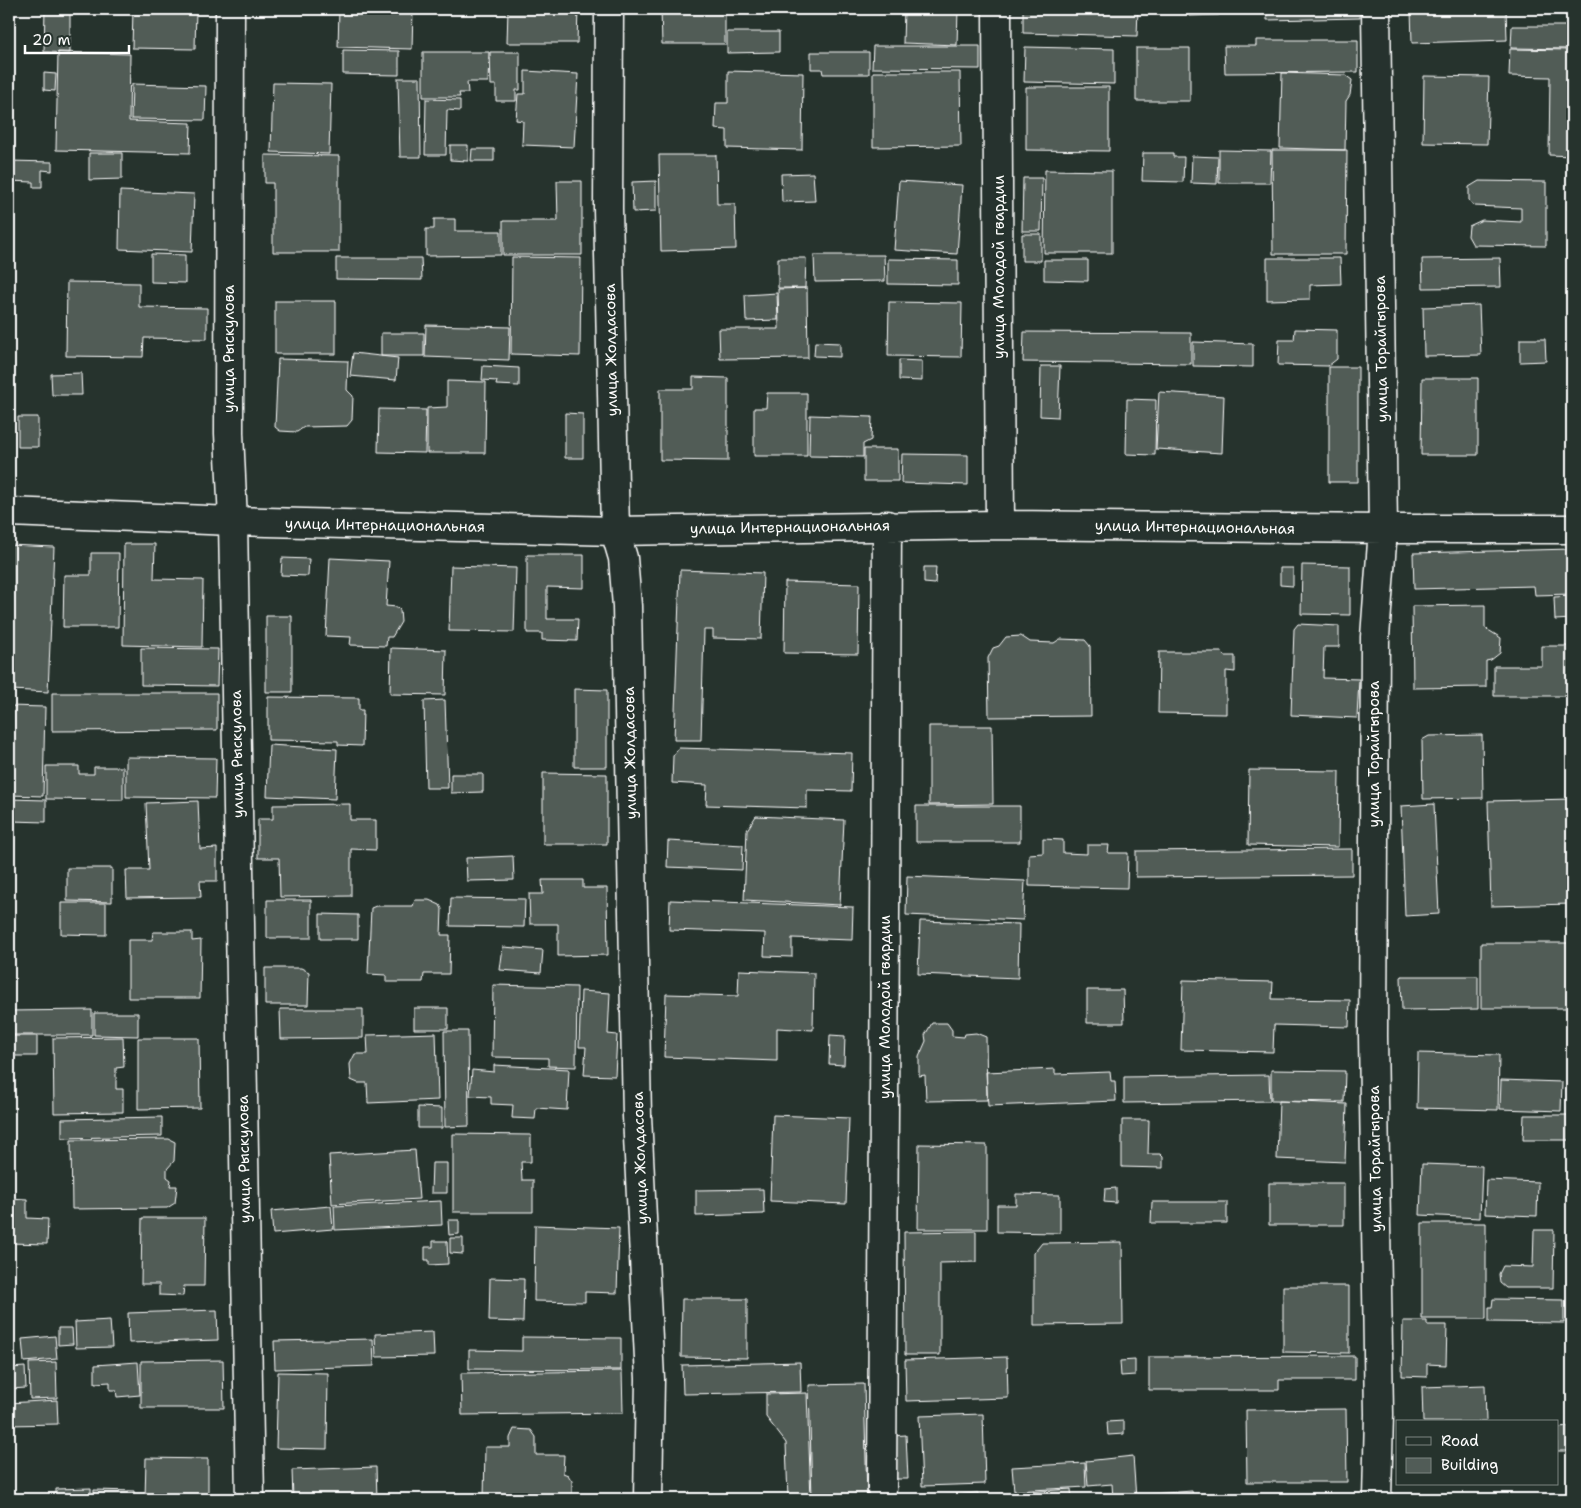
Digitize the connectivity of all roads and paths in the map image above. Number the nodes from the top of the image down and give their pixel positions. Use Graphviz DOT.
graph roads {
  1 [pos="230,9"];
  2 [pos="609,9"];
  3 [pos="998,9"];
  4 [pos="1376,9"];
  5 [pos="9,512"];
  6 [pos="233,521"];
  7 [pos="887,525"];
  8 [pos="1000,525"];
  9 [pos="1384,529"];
  10 [pos="1572,529"];
  11 [pos="614,530"];
  12 [pos="882,1489"];
  13 [pos="250,1499"];
  14 [pos="648,1499"];
  15 [pos="1377,1499"];
  1 -- 6 [label="street, улица Рыскулова"];
  2 -- 11 [label="street, улица Жолдасова"];
  3 -- 8 [label="street, улица Молодой гвардии"];
  4 -- 9 [label="street, улица Торайгырова"];
  5 -- 6 [label="street, улица Интернациональная"];
  6 -- 11 [label="street, улица Интернациональная"];
  6 -- 13 [label="street, улица Рыскулова"];
  7 -- 8 [label="street, улица Интернациональная"];
  7 -- 11 [label="street, улица Интернациональная"];
  7 -- 12 [label="street, улица Молодой гвардии"];
  8 -- 9 [label="street, улица Интернациональная"];
  9 -- 10 [label="street, улица Интернациональная"];
  9 -- 15 [label="street, улица Торайгырова"];
  11 -- 14 [label="street, улица Жолдасова"];
}
